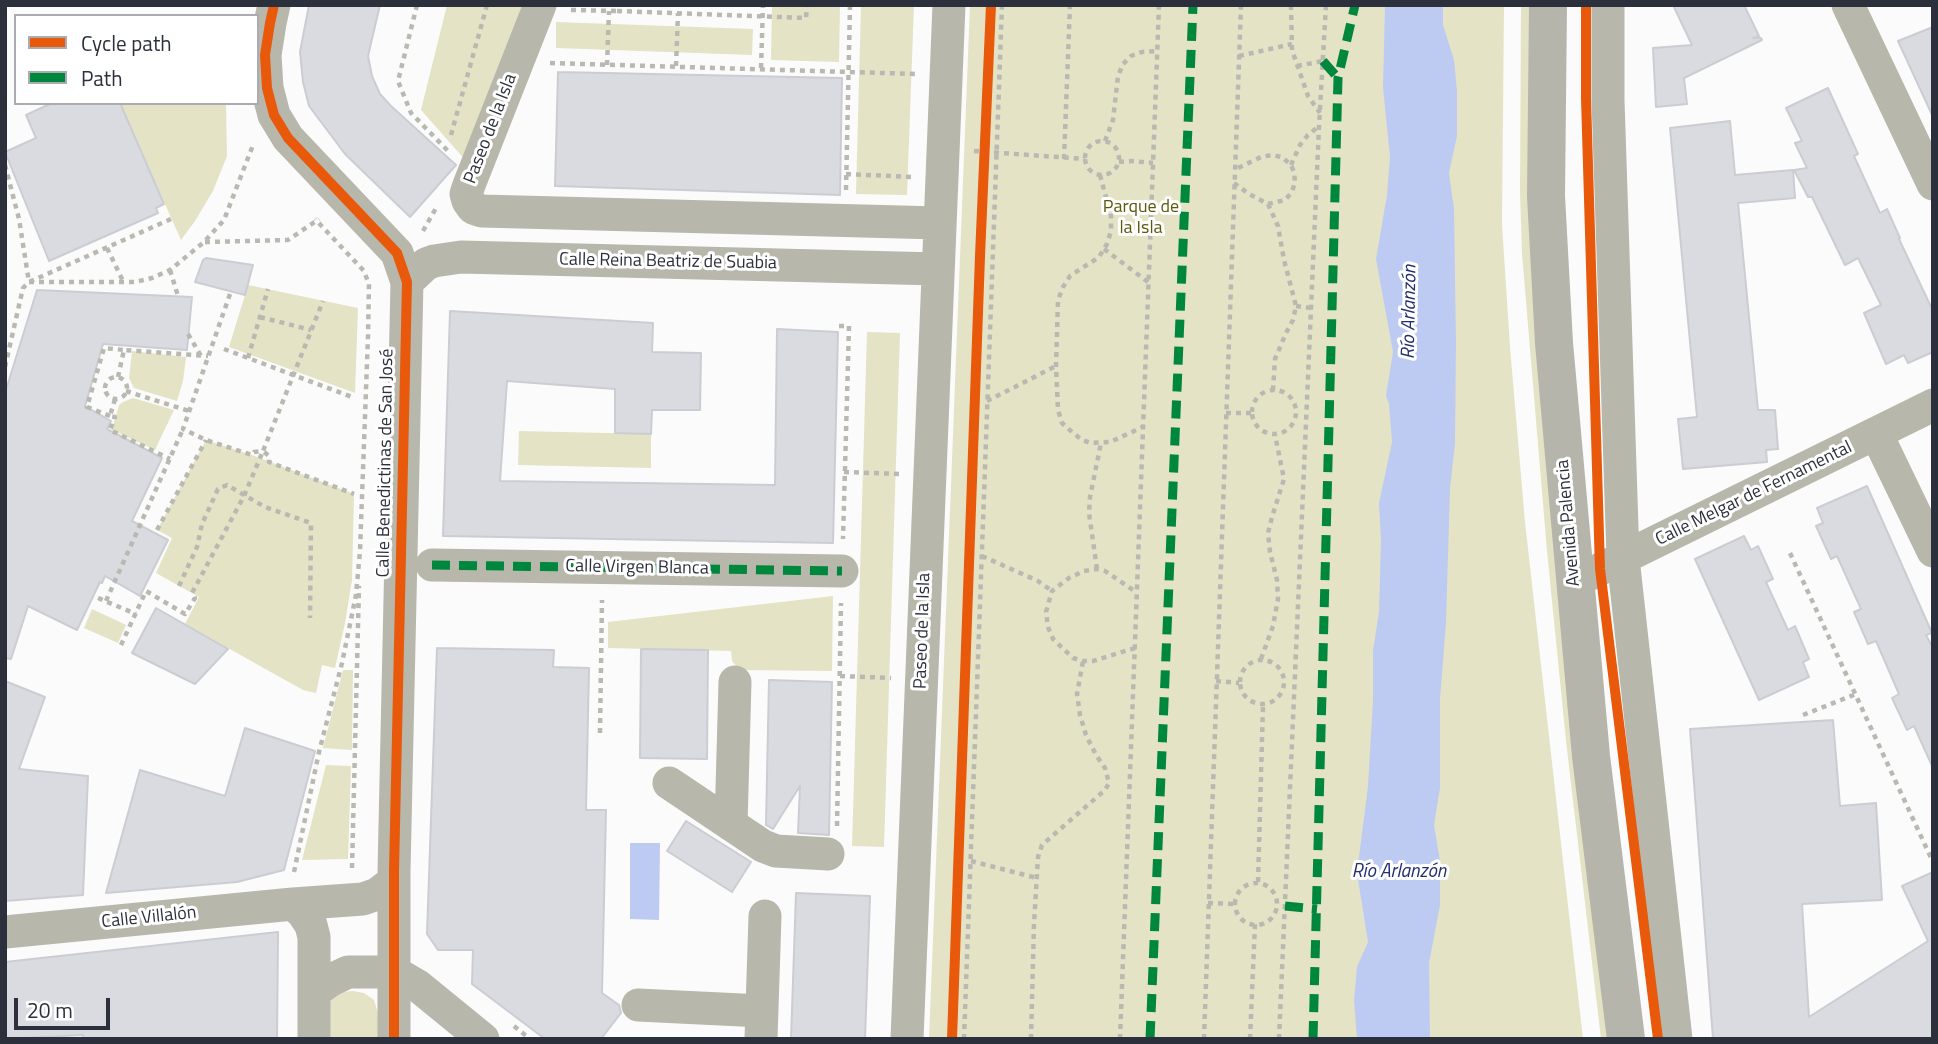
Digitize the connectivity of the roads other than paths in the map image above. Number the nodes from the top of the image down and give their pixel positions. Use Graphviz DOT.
graph roads {
  1 [pos="274,5"];
  2 [pos="949,5"];
  3 [pos="1608,5"];
  4 [pos="1848,5"];
  5 [pos="554,8"];
  6 [pos="1554,8"];
  7 [pos="1933,184"];
  8 [pos="939,223"];
  9 [pos="937,269"];
  10 [pos="407,282"];
  11 [pos="1933,405"];
  12 [pos="1876,433"];
  13 [pos="1933,551"];
  14 [pos="1623,558"];
  15 [pos="432,565"];
  16 [pos="842,571"];
  17 [pos="1574,582"];
  18 [pos="735,682"];
  19 [pos="669,783"];
  20 [pos="731,825"];
  21 [pos="828,854"];
  22 [pos="394,881"];
  23 [pos="292,894"];
  24 [pos="765,916"];
  25 [pos="5,932"];
  26 [pos="394,972"];
  27 [pos="314,992"];
  28 [pos="638,1005"];
  29 [pos="761,1025"];
  30 [pos="496,1031"];
  31 [pos="314,1039"];
  32 [pos="394,1039"];
  33 [pos="907,1039"];
  34 [pos="1626,1039"];
  35 [pos="1676,1039"];
  1 -- 10 [label="street, Calle Benedictinas de San José"];
  2 -- 8 [label="street, Paseo de la Isla"];
  3 -- 14 [label="street"];
  4 -- 7 [label="street"];
  5 -- 8 [label="street, Paseo de la Isla"];
  6 -- 17 [label="highway, Avenida Palencia"];
  8 -- 9 [label="street, Paseo de la Isla"];
  9 -- 10 [label="street, Calle Reina Beatriz de Suabia"];
  9 -- 33 [label="street, Paseo de la Isla"];
  10 -- 22 [label="street, Calle Benedictinas de San José"];
  11 -- 12 [label="street, Calle Melgar de Fernamental"];
  12 -- 13 [label="street"];
  12 -- 14 [label="street, Calle Melgar de Fernamental"];
  14 -- 17 [label="street, Calle Melgar de Fernamental"];
  14 -- 35 [label="street"];
  15 -- 16 [label="street, Calle Virgen Blanca"];
  17 -- 34 [label="highway, Avenida Palencia"];
  18 -- 20 [label="street"];
  19 -- 20 [label="street"];
  20 -- 21 [label="street"];
  22 -- 23 [label="street, Calle Villalón"];
  22 -- 26 [label="street, Calle Benedictinas de San José"];
  23 -- 25 [label="street, Calle Villalón"];
  23 -- 27 [label="street"];
  24 -- 29 [label="street"];
  26 -- 27 [label="street"];
  26 -- 30 [label="street"];
  26 -- 32 [label="street, Calle Benedictinas de San José"];
  27 -- 31 [label="street"];
  28 -- 29 [label="street"];
}
